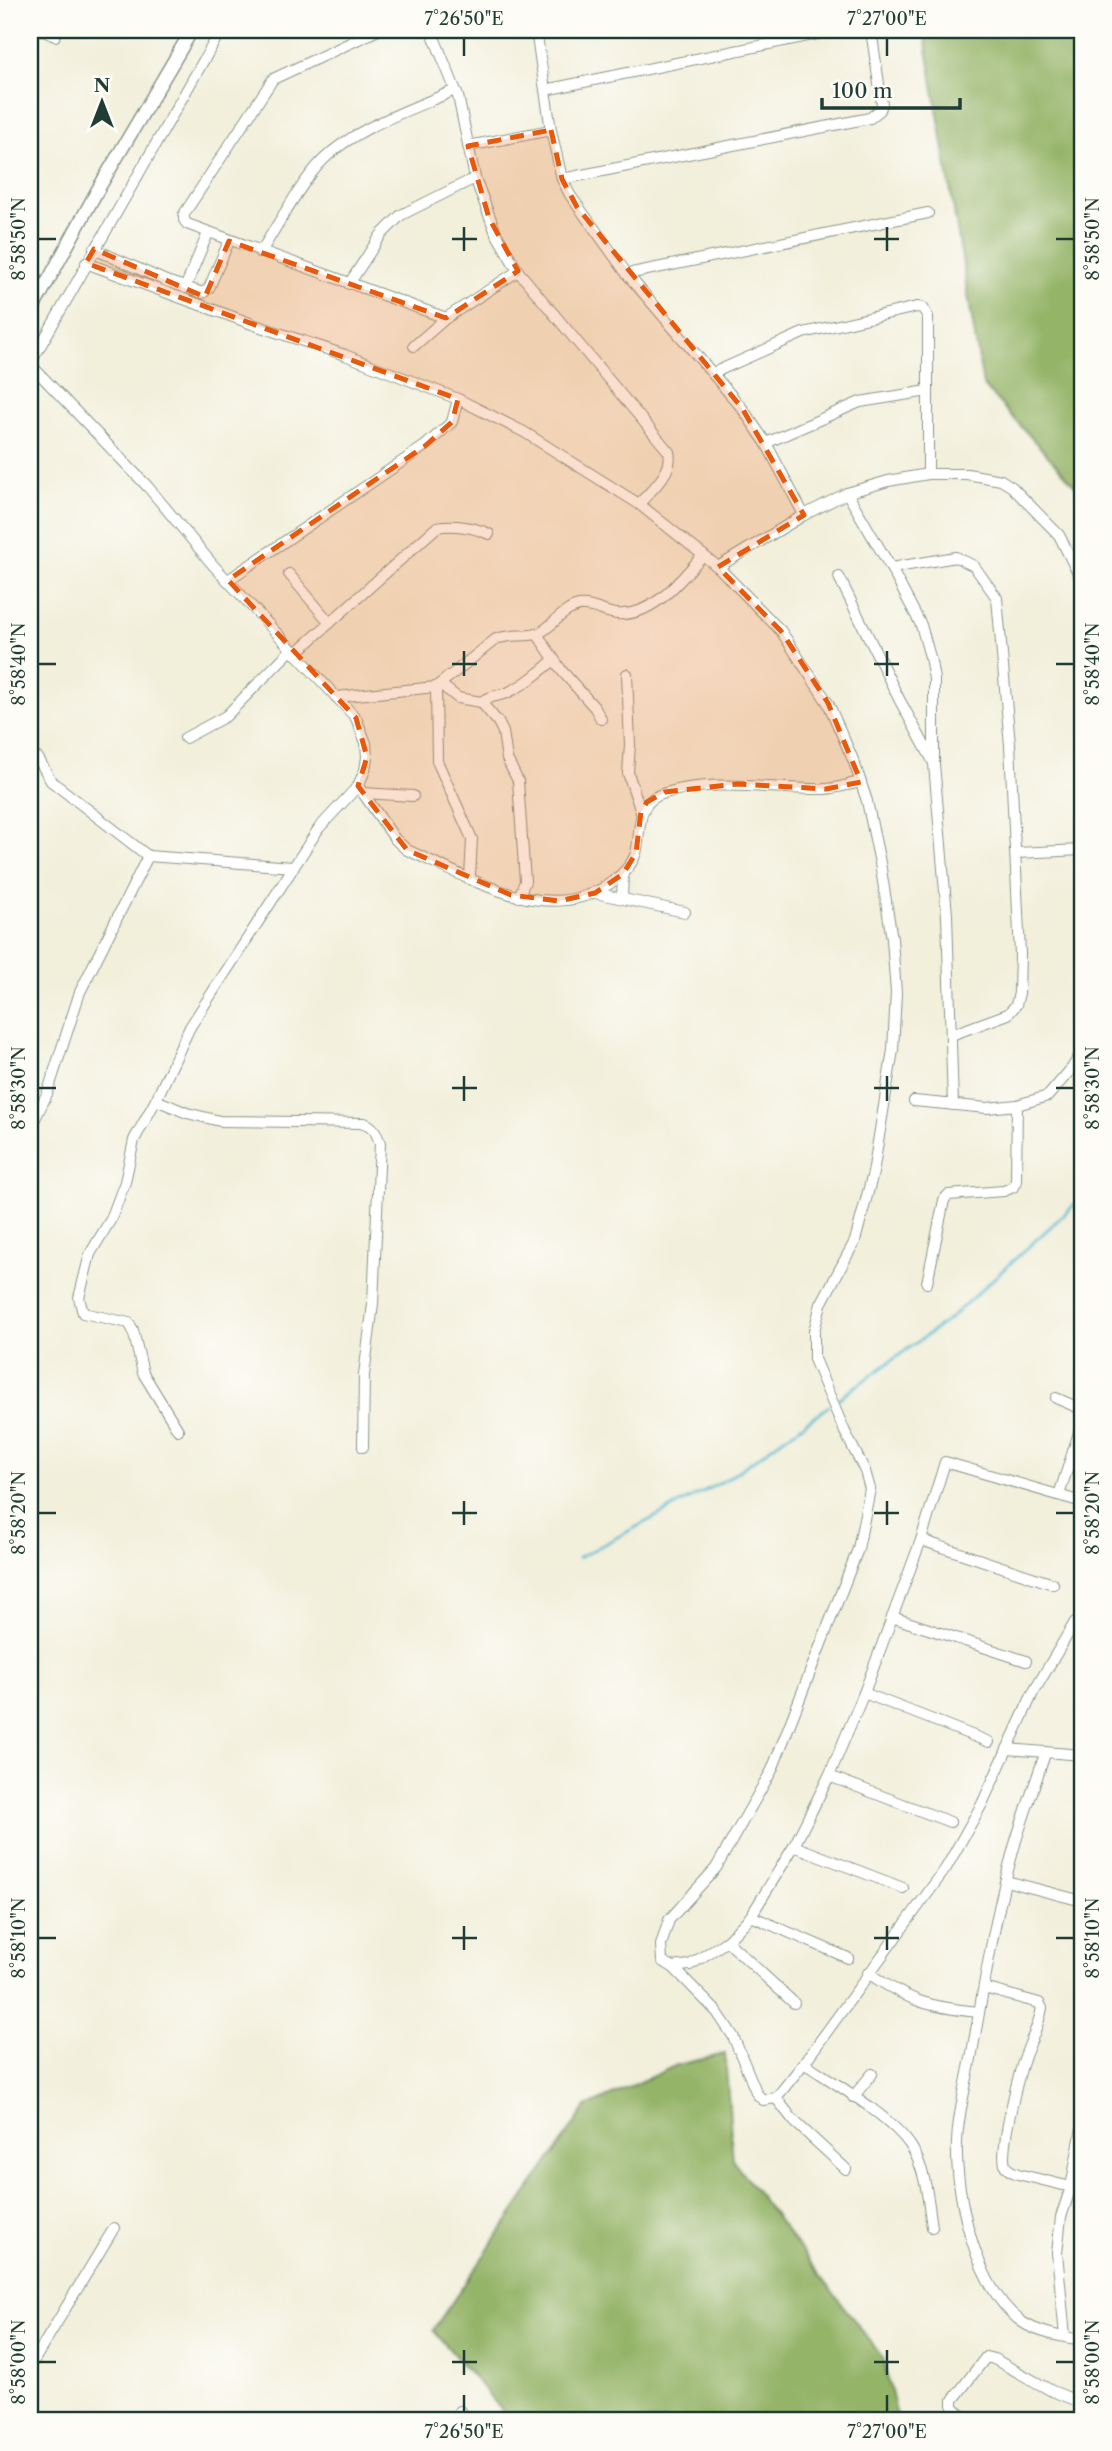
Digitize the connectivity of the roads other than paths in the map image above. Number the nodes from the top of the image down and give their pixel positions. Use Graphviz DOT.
graph roads {
  1 [pos="42,30"];
  2 [pos="192,30"];
  3 [pos="221,30"];
  4 [pos="378,30"];
  5 [pos="431,30"];
  6 [pos="536,30"];
  7 [pos="837,30"];
  8 [pos="871,30"];
  9 [pos="55,36"];
  10 [pos="455,90"];
  11 [pos="545,90"];
  12 [pos="551,130"];
  13 [pos="468,146"];
  14 [pos="475,178"];
  15 [pos="562,179"];
  16 [pos="928,212"];
  17 [pos="208,233"];
  18 [pos="229,241"];
  19 [pos="94,249"];
  20 [pos="260,253"];
  21 [pos="86,263"];
  22 [pos="518,271"];
  23 [pos="627,274"];
  24 [pos="349,284"];
  25 [pos="185,288"];
  26 [pos="30,313"];
  27 [pos="446,318"];
  28 [pos="414,346"];
  29 [pos="30,364"];
  30 [pos="713,373"];
  31 [pos="928,391"];
  32 [pos="458,399"];
  33 [pos="766,443"];
  34 [pos="928,474"];
  35 [pos="847,493"];
  36 [pos="639,504"];
  37 [pos="804,515"];
  38 [pos="489,534"];
  39 [pos="703,555"];
  40 [pos="718,567"];
  41 [pos="891,568"];
  42 [pos="289,574"];
  43 [pos="839,578"];
  44 [pos="228,580"];
  45 [pos="1082,581"];
  46 [pos="330,623"];
  47 [pos="537,634"];
  48 [pos="293,652"];
  49 [pos="554,660"];
  50 [pos="627,674"];
  51 [pos="438,686"];
  52 [pos="336,697"];
  53 [pos="481,702"];
  54 [pos="601,719"];
  55 [pos="185,738"];
  56 [pos="30,754"];
  57 [pos="934,764"];
  58 [pos="861,782"];
  59 [pos="361,790"];
  60 [pos="414,796"];
  61 [pos="641,812"];
  62 [pos="1082,850"];
  63 [pos="1016,853"];
  64 [pos="148,856"];
  65 [pos="293,867"];
  66 [pos="623,874"];
  67 [pos="470,877"];
  68 [pos="596,893"];
  69 [pos="519,897"];
  70 [pos="622,898"];
  71 [pos="685,912"];
  72 [pos="951,1035"];
  73 [pos="1082,1052"];
  74 [pos="156,1100"];
  75 [pos="914,1101"];
  76 [pos="953,1105"];
  77 [pos="1017,1105"];
  78 [pos="30,1129"];
  79 [pos="927,1283"];
  80 [pos="1056,1398"];
  81 [pos="1082,1415"];
  82 [pos="1082,1423"];
  83 [pos="178,1430"];
  84 [pos="363,1447"];
  85 [pos="1059,1494"];
  86 [pos="1082,1502"];
  87 [pos="921,1540"];
  88 [pos="1053,1584"];
  89 [pos="892,1617"];
  90 [pos="1082,1619"];
  91 [pos="1026,1661"];
  92 [pos="864,1693"];
  93 [pos="989,1742"];
  94 [pos="1007,1749"];
  95 [pos="1045,1754"];
  96 [pos="1082,1755"];
  97 [pos="829,1776"];
  98 [pos="950,1822"];
  99 [pos="794,1846"];
  100 [pos="1006,1881"];
  101 [pos="903,1888"];
  102 [pos="1082,1901"];
  103 [pos="751,1916"];
  104 [pos="727,1941"];
  105 [pos="848,1958"];
  106 [pos="673,1967"];
  107 [pos="869,1973"];
  108 [pos="984,1988"];
  109 [pos="794,2003"];
  110 [pos="979,2012"];
  111 [pos="804,2063"];
  112 [pos="872,2074"];
  113 [pos="853,2097"];
  114 [pos="776,2098"];
  115 [pos="1082,2128"];
  116 [pos="846,2169"];
  117 [pos="1078,2170"];
  118 [pos="1071,2187"];
  119 [pos="932,2227"];
  120 [pos="114,2228"];
  121 [pos="1065,2336"];
  122 [pos="1082,2340"];
  123 [pos="30,2367"];
  124 [pos="1082,2403"];
  125 [pos="460,2411"];
  126 [pos="451,2421"];
  127 [pos="968,2421"];
  1 -- 9 [label="street"];
  2 -- 26 [label="main road"];
  3 -- 19 [label="street"];
  4 -- 17 [label="street"];
  5 -- 10 [label="street"];
  6 -- 11 [label="street"];
  7 -- 11 [label="street"];
  8 -- 15 [label="street"];
  10 -- 13 [label="street"];
  10 -- 20 [label="street"];
  11 -- 12 [label="street"];
  12 -- 13 [label="street"];
  12 -- 15 [label="street"];
  13 -- 14 [label="street"];
  14 -- 22 [label="street"];
  14 -- 24 [label="street"];
  15 -- 23 [label="street"];
  16 -- 23 [label="street"];
  17 -- 18 [label="street"];
  17 -- 25 [label="street"];
  18 -- 20 [label="street"];
  18 -- 25 [label="street"];
  19 -- 21 [label="street"];
  19 -- 25 [label="street"];
  20 -- 24 [label="street"];
  21 -- 29 [label="street"];
  21 -- 32 [label="street"];
  22 -- 27 [label="street"];
  22 -- 36 [label="street"];
  23 -- 30 [label="street"];
  24 -- 27 [label="street"];
  27 -- 28 [label="street"];
  29 -- 44 [label="street"];
  30 -- 31 [label="street"];
  30 -- 33 [label="street"];
  31 -- 33 [label="street"];
  31 -- 34 [label="street"];
  32 -- 36 [label="street"];
  32 -- 44 [label="street"];
  33 -- 37 [label="street"];
  34 -- 35 [label="street"];
  34 -- 45 [label="street"];
  35 -- 37 [label="street"];
  35 -- 41 [label="street"];
  36 -- 39 [label="street"];
  37 -- 40 [label="street"];
  38 -- 46 [label="street"];
  39 -- 40 [label="street"];
  39 -- 47 [label="street"];
  40 -- 58 [label="street"];
  41 -- 57 [label="street"];
  41 -- 63 [label="street"];
  42 -- 46 [label="street"];
  43 -- 57 [label="street"];
  44 -- 48 [label="street"];
  46 -- 48 [label="street"];
  47 -- 49 [label="street"];
  47 -- 51 [label="street"];
  48 -- 52 [label="street"];
  48 -- 55 [label="street"];
  49 -- 53 [label="street"];
  49 -- 54 [label="street"];
  50 -- 61 [label="street"];
  51 -- 52 [label="street"];
  51 -- 53 [label="street"];
  51 -- 67 [label="street"];
  52 -- 59 [label="street"];
  53 -- 69 [label="street"];
  56 -- 64 [label="street"];
  57 -- 72 [label="street"];
  58 -- 61 [label="street"];
  58 -- 106 [label="street"];
  59 -- 60 [label="street"];
  59 -- 65 [label="street"];
  59 -- 67 [label="street"];
  61 -- 66 [label="street"];
  62 -- 63 [label="street"];
  63 -- 72 [label="street"];
  64 -- 65 [label="street"];
  64 -- 78 [label="street"];
  65 -- 74 [label="street"];
  66 -- 68 [label="street"];
  66 -- 70 [label="street"];
  67 -- 69 [label="street"];
  68 -- 69 [label="street"];
  68 -- 70 [label="street"];
  70 -- 71 [label="street"];
  72 -- 76 [label="street"];
  73 -- 77 [label="street"];
  74 -- 83 [label="street"];
  74 -- 84 [label="street"];
  75 -- 76 [label="street"];
  76 -- 77 [label="street"];
  77 -- 79 [label="street"];
  80 -- 81 [label="street"];
  82 -- 85 [label="street"];
  85 -- 86 [label="street"];
  85 -- 87 [label="street"];
  87 -- 88 [label="street"];
  87 -- 89 [label="street"];
  89 -- 91 [label="street"];
  89 -- 92 [label="street"];
  90 -- 94 [label="street"];
  92 -- 93 [label="street"];
  92 -- 97 [label="street"];
  94 -- 95 [label="street"];
  94 -- 107 [label="street"];
  95 -- 96 [label="street"];
  95 -- 100 [label="street"];
  97 -- 98 [label="street"];
  97 -- 99 [label="street"];
  99 -- 101 [label="street"];
  99 -- 103 [label="street"];
  100 -- 102 [label="street"];
  100 -- 108 [label="street"];
  103 -- 104 [label="street"];
  103 -- 105 [label="street"];
  104 -- 106 [label="street"];
  104 -- 109 [label="street"];
  106 -- 114 [label="street"];
  107 -- 110 [label="street"];
  107 -- 111 [label="street"];
  108 -- 110 [label="street"];
  108 -- 118 [label="street"];
  110 -- 121 [label="street"];
  111 -- 113 [label="street"];
  111 -- 114 [label="street"];
  112 -- 113 [label="street"];
  113 -- 119 [label="street"];
  114 -- 116 [label="street"];
  115 -- 117 [label="street"];
  117 -- 118 [label="street"];
  118 -- 121 [label="street"];
  120 -- 123 [label="street"];
  121 -- 122 [label="street"];
  124 -- 127 [label="street"];
  125 -- 126 [label="street"];
}
